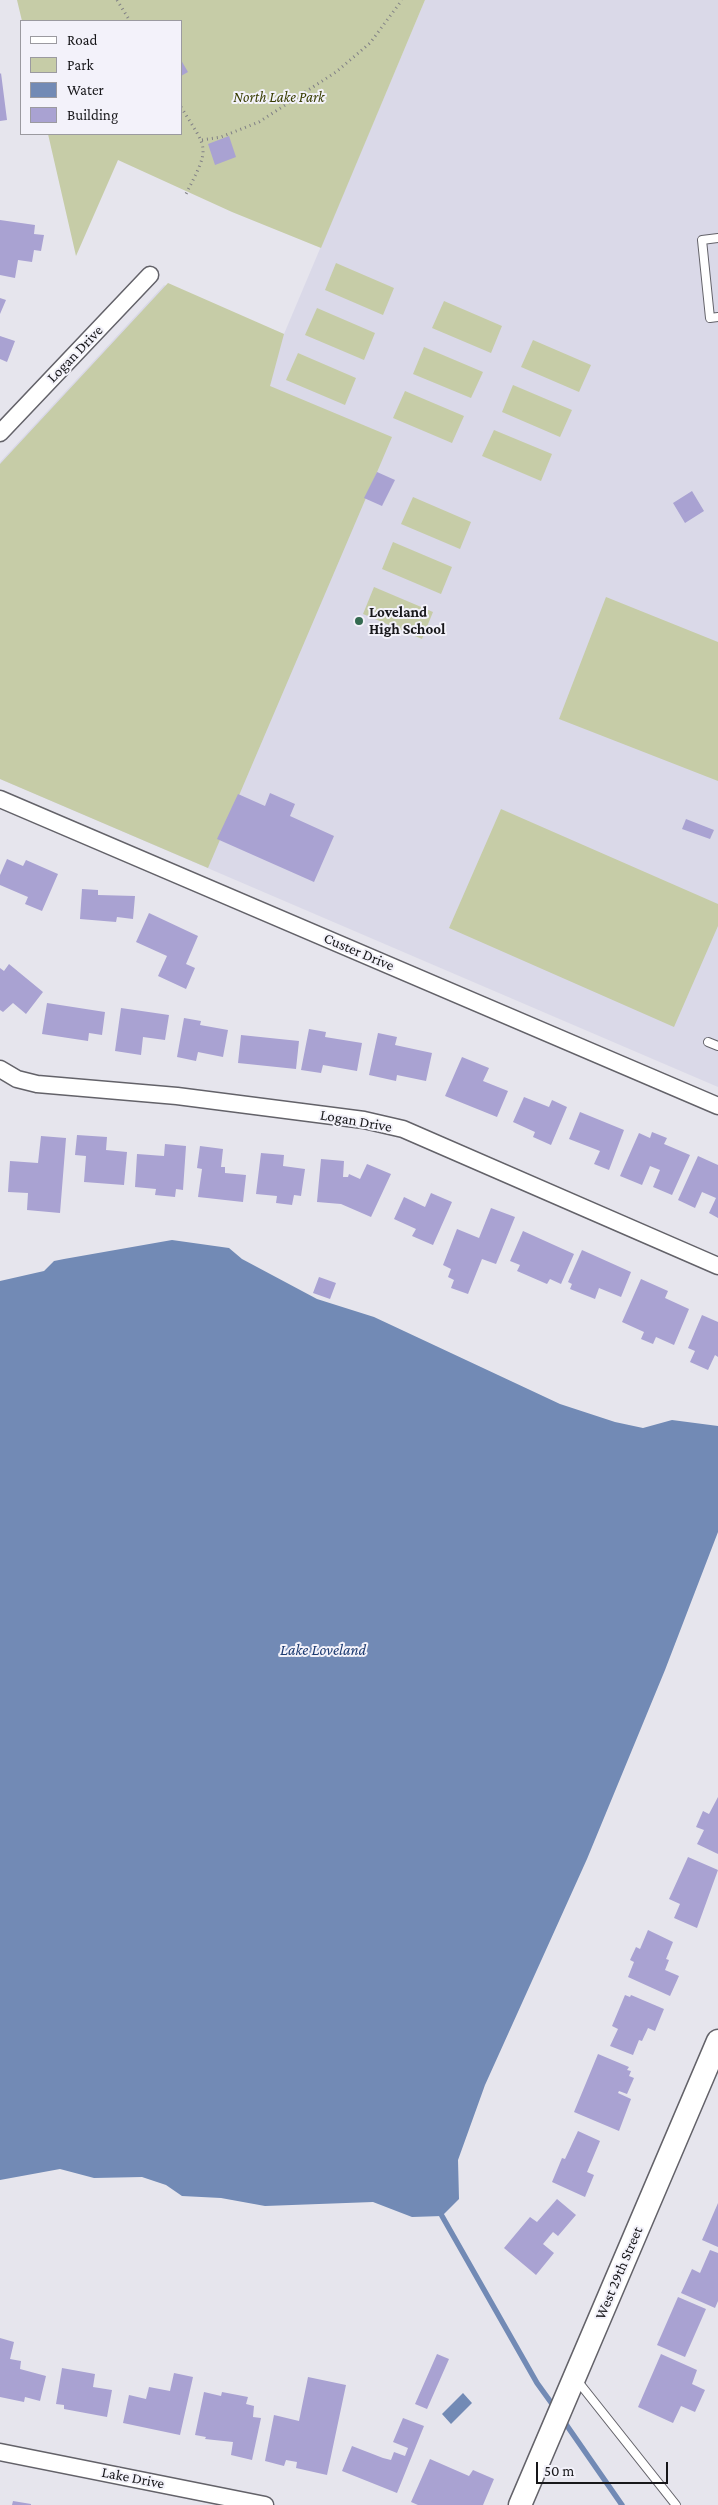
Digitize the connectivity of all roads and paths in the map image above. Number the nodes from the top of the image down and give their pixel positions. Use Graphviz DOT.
graph roads {
  1 [pos="118,0"];
  2 [pos="402,0"];
  3 [pos="129,20"];
  4 [pos="182,109"];
  5 [pos="202,140"];
  6 [pos="186,194"];
  7 [pos="718,238"];
  8 [pos="150,275"];
  9 [pos="718,318"];
  10 [pos="0,433"];
  11 [pos="0,799"];
  12 [pos="708,1042"];
  13 [pos="718,1046"];
  14 [pos="0,1070"];
  15 [pos="718,1106"];
  16 [pos="718,1266"];
  17 [pos="718,2041"];
  18 [pos="575,2378"];
  19 [pos="0,2452"];
  20 [pos="265,2505"];
  21 [pos="520,2505"];
  22 [pos="676,2505"];
  1 -- 3 [label="path"];
  2 -- 5 [label="path"];
  4 -- 5 [label="path"];
  5 -- 6 [label="path"];
  7 -- 9 [label="lane"];
  8 -- 10 [label="street, Logan Drive"];
  11 -- 15 [label="street, Custer Drive"];
  12 -- 13 [label="lane"];
  14 -- 16 [label="street, Logan Drive"];
  17 -- 18 [label="main road, West 29th Street"];
  18 -- 21 [label="main road, West 29th Street"];
  18 -- 22 [label="lane"];
  19 -- 20 [label="street, Lake Drive"];
}
